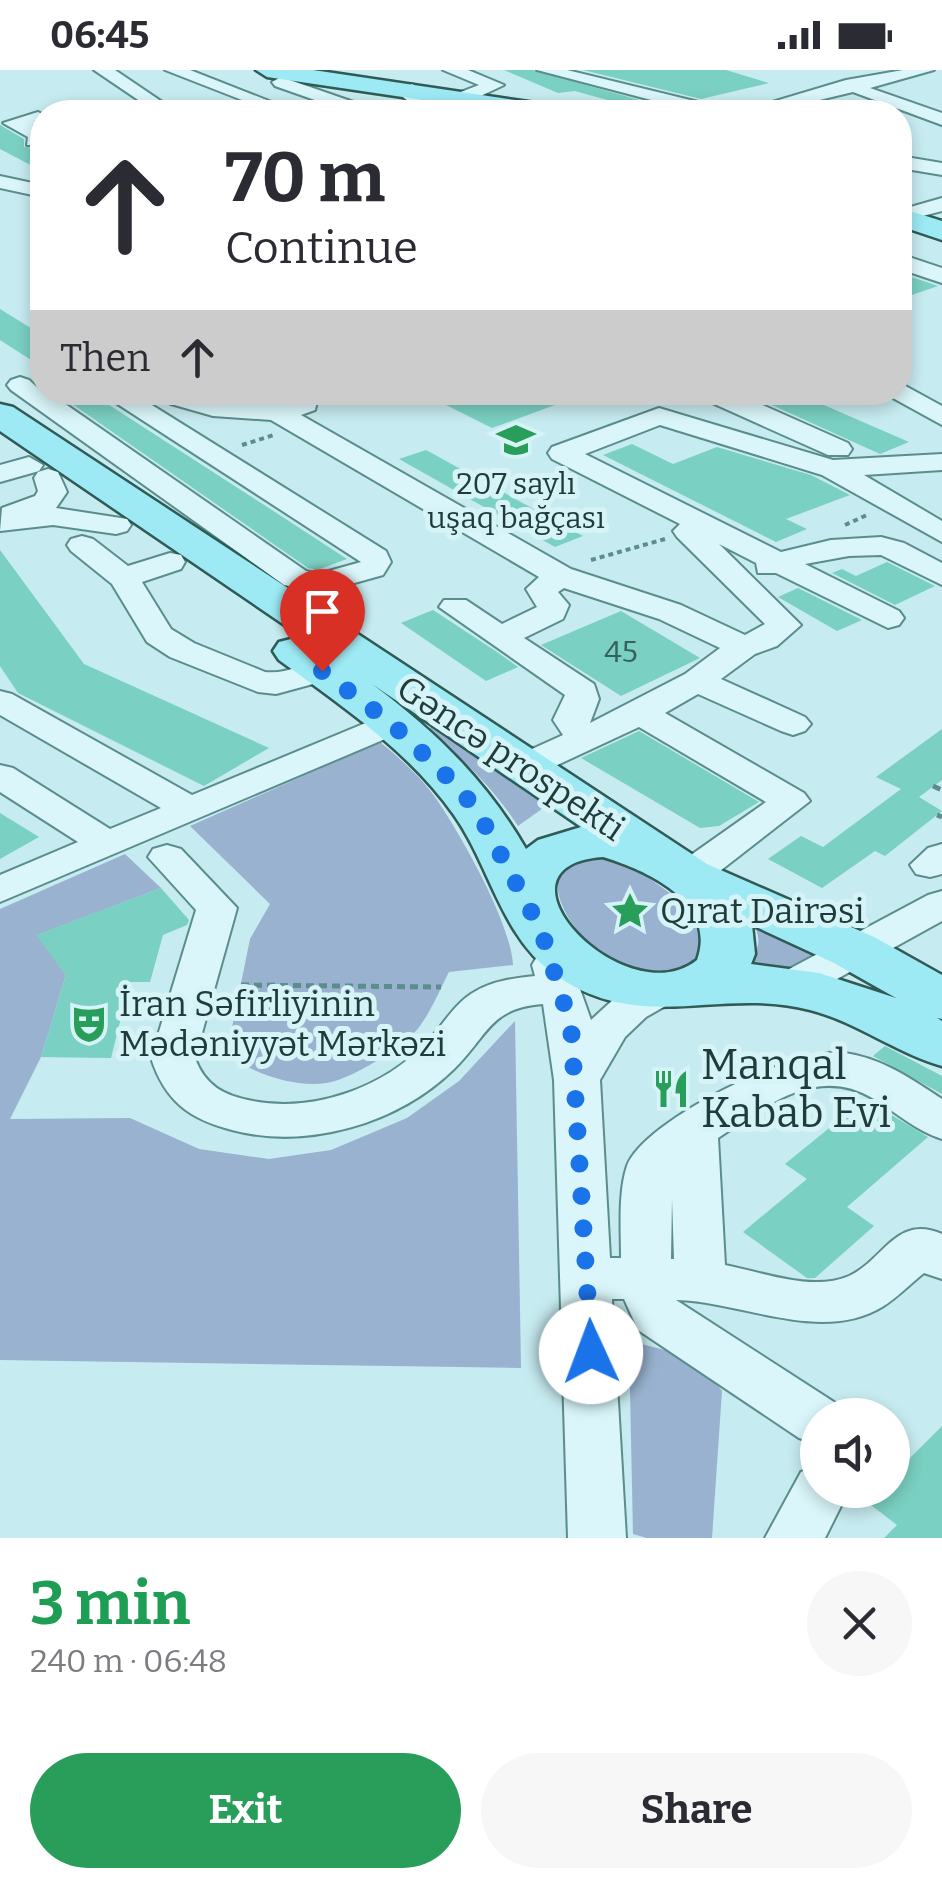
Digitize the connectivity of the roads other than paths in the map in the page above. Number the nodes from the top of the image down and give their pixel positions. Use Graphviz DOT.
graph roads {
  1 [pos="165,70"];
  2 [pos="174,70"];
  3 [pos="452,70"];
  4 [pos="925,70"];
  5 [pos="551,72"];
  6 [pos="828,74"];
  7 [pos="111,75"];
  8 [pos="278,78"];
  9 [pos="510,83"];
  10 [pos="696,86"];
  11 [pos="856,87"];
  12 [pos="924,92"];
  13 [pos="244,95"];
  14 [pos="150,100"];
  15 [pos="257,100"];
  16 [pos="332,100"];
  17 [pos="445,100"];
  18 [pos="471,100"];
  19 [pos="668,100"];
  20 [pos="731,100"];
  21 [pos="799,100"];
  22 [pos="876,100"];
  23 [pos="908,100"];
  24 [pos="912,113"];
  25 [pos="912,118"];
  26 [pos="942,119"];
  27 [pos="30,120"];
  28 [pos="942,130"];
  29 [pos="30,131"];
  30 [pos="912,164"];
  31 [pos="942,169"];
  32 [pos="0,182"];
  33 [pos="30,188"];
  34 [pos="942,204"];
  35 [pos="912,213"];
  36 [pos="912,220"];
  37 [pos="942,231"];
  38 [pos="912,265"];
  39 [pos="942,276"];
  40 [pos="912,398"];
  41 [pos="32,405"];
  42 [pos="34,405"];
  43 [pos="132,405"];
  44 [pos="204,405"];
  45 [pos="739,405"];
  46 [pos="281,410"];
  47 [pos="942,417"];
  48 [pos="942,462"];
  49 [pos="19,465"];
  50 [pos="876,466"];
  51 [pos="832,469"];
  52 [pos="2,512"];
  53 [pos="675,518"];
  54 [pos="942,533"];
  55 [pos="99,535"];
  56 [pos="170,562"];
  57 [pos="778,562"];
  58 [pos="560,576"];
  59 [pos="942,576"];
  60 [pos="124,578"];
  61 [pos="739,580"];
  62 [pos="455,607"];
  63 [pos="888,618"];
  64 [pos="500,637"];
  65 [pos="743,646"];
  66 [pos="322,671"];
  67 [pos="698,681"];
  68 [pos="0,701"];
  69 [pos="640,713"];
  70 [pos="392,724"];
  71 [pos="794,724"];
  72 [pos="582,738"];
  73 [pos="525,766"];
  74 [pos="0,776"];
  75 [pos="191,810"];
  76 [pos="109,845"];
  77 [pos="168,857"];
  78 [pos="688,876"];
  79 [pos="0,890"];
  80 [pos="942,904"];
  81 [pos="537,922"];
  82 [pos="854,950"];
  83 [pos="793,985"];
  84 [pos="561,988"];
  85 [pos="674,988"];
  86 [pos="942,1000"];
  87 [pos="942,1046"];
  88 [pos="576,1080"];
  89 [pos="942,1122"];
  90 [pos="694,1132"];
  91 [pos="935,1244"];
  92 [pos="648,1276"];
  93 [pos="588,1278"];
  94 [pos="700,1280"];
  95 [pos="800,1409"];
  96 [pos="811,1508"];
  97 [pos="598,1538"];
  98 [pos="794,1538"];
  1 -- 7 [label="street"];
  2 -- 13 [label="street"];
  3 -- 9 [label="street"];
  4 -- 11 [label="street"];
  5 -- 9 [label="street"];
  5 -- 19 [label="street"];
  6 -- 11 [label="street"];
  7 -- 14 [label="street"];
  8 -- 13 [label="street"];
  8 -- 16 [label="street"];
  8 -- 17 [label="main road"];
  9 -- 18 [label="street"];
  10 -- 20 [label="street"];
  11 -- 21 [label="street"];
  11 -- 22 [label="street"];
  12 -- 23 [label="street"];
  13 -- 15 [label="street"];
  24 -- 26 [label="street"];
  25 -- 28 [label="street"];
  27 -- 29 [label="street"];
  30 -- 31 [label="street"];
  32 -- 33 [label="street"];
  34 -- 35 [label="street"];
  36 -- 37 [label="main road"];
  38 -- 39 [label="street"];
  40 -- 47 [label="street"];
  41 -- 73 [label="main road, Gəncə prospekti"];
  42 -- 43 [label="street"];
  44 -- 46 [label="street"];
  45 -- 50 [label="street"];
  46 -- 58 [label="street"];
  48 -- 50 [label="street"];
  49 -- 52 [label="street"];
  49 -- 55 [label="main road, Gəncə prospekti"];
  50 -- 51 [label="street"];
  51 -- 53 [label="street"];
  51 -- 54 [label="street"];
  52 -- 55 [label="street"];
  53 -- 57 [label="street"];
  53 -- 61 [label="street"];
  55 -- 56 [label="main road, Gəncə prospekti"];
  55 -- 60 [label="street"];
  56 -- 60 [label="street"];
  56 -- 66 [label="main road, Gəncə prospekti"];
  57 -- 59 [label="street"];
  57 -- 61 [label="street"];
  57 -- 63 [label="street"];
  58 -- 64 [label="street"];
  58 -- 65 [label="street"];
  60 -- 66 [label="street"];
  61 -- 65 [label="street"];
  62 -- 64 [label="street"];
  64 -- 72 [label="street"];
  65 -- 67 [label="street"];
  66 -- 70 [label="main road, Gəncə prospekti"];
  67 -- 69 [label="street"];
  67 -- 71 [label="street"];
  68 -- 75 [label="street"];
  69 -- 72 [label="street"];
  69 -- 78 [label="street"];
  70 -- 75 [label="street"];
  70 -- 81 [label="main road, Gəncə prospekti"];
  72 -- 73 [label="street"];
  73 -- 78 [label="main road, Gəncə prospekti"];
  74 -- 76 [label="street"];
  75 -- 76 [label="street"];
  76 -- 79 [label="street"];
  77 -- 84 [label="street"];
  78 -- 81 [label="main road"];
  78 -- 82 [label="main road, Gəncə prospekti"];
  78 -- 85 [label="main road"];
  80 -- 82 [label="street"];
  81 -- 84 [label="street"];
  81 -- 85 [label="main road"];
  82 -- 83 [label="street"];
  82 -- 86 [label="main road, Gəncə prospekti"];
  83 -- 85 [label="main road"];
  83 -- 87 [label="main road"];
  84 -- 88 [label="street"];
  85 -- 88 [label="street"];
  88 -- 93 [label="street"];
  89 -- 90 [label="street"];
  90 -- 92 [label="street"];
  90 -- 94 [label="street"];
  91 -- 94 [label="street"];
  92 -- 93 [label="street"];
  92 -- 94 [label="street"];
  92 -- 95 [label="street"];
  93 -- 97 [label="street"];
  96 -- 98 [label="street"];
}
